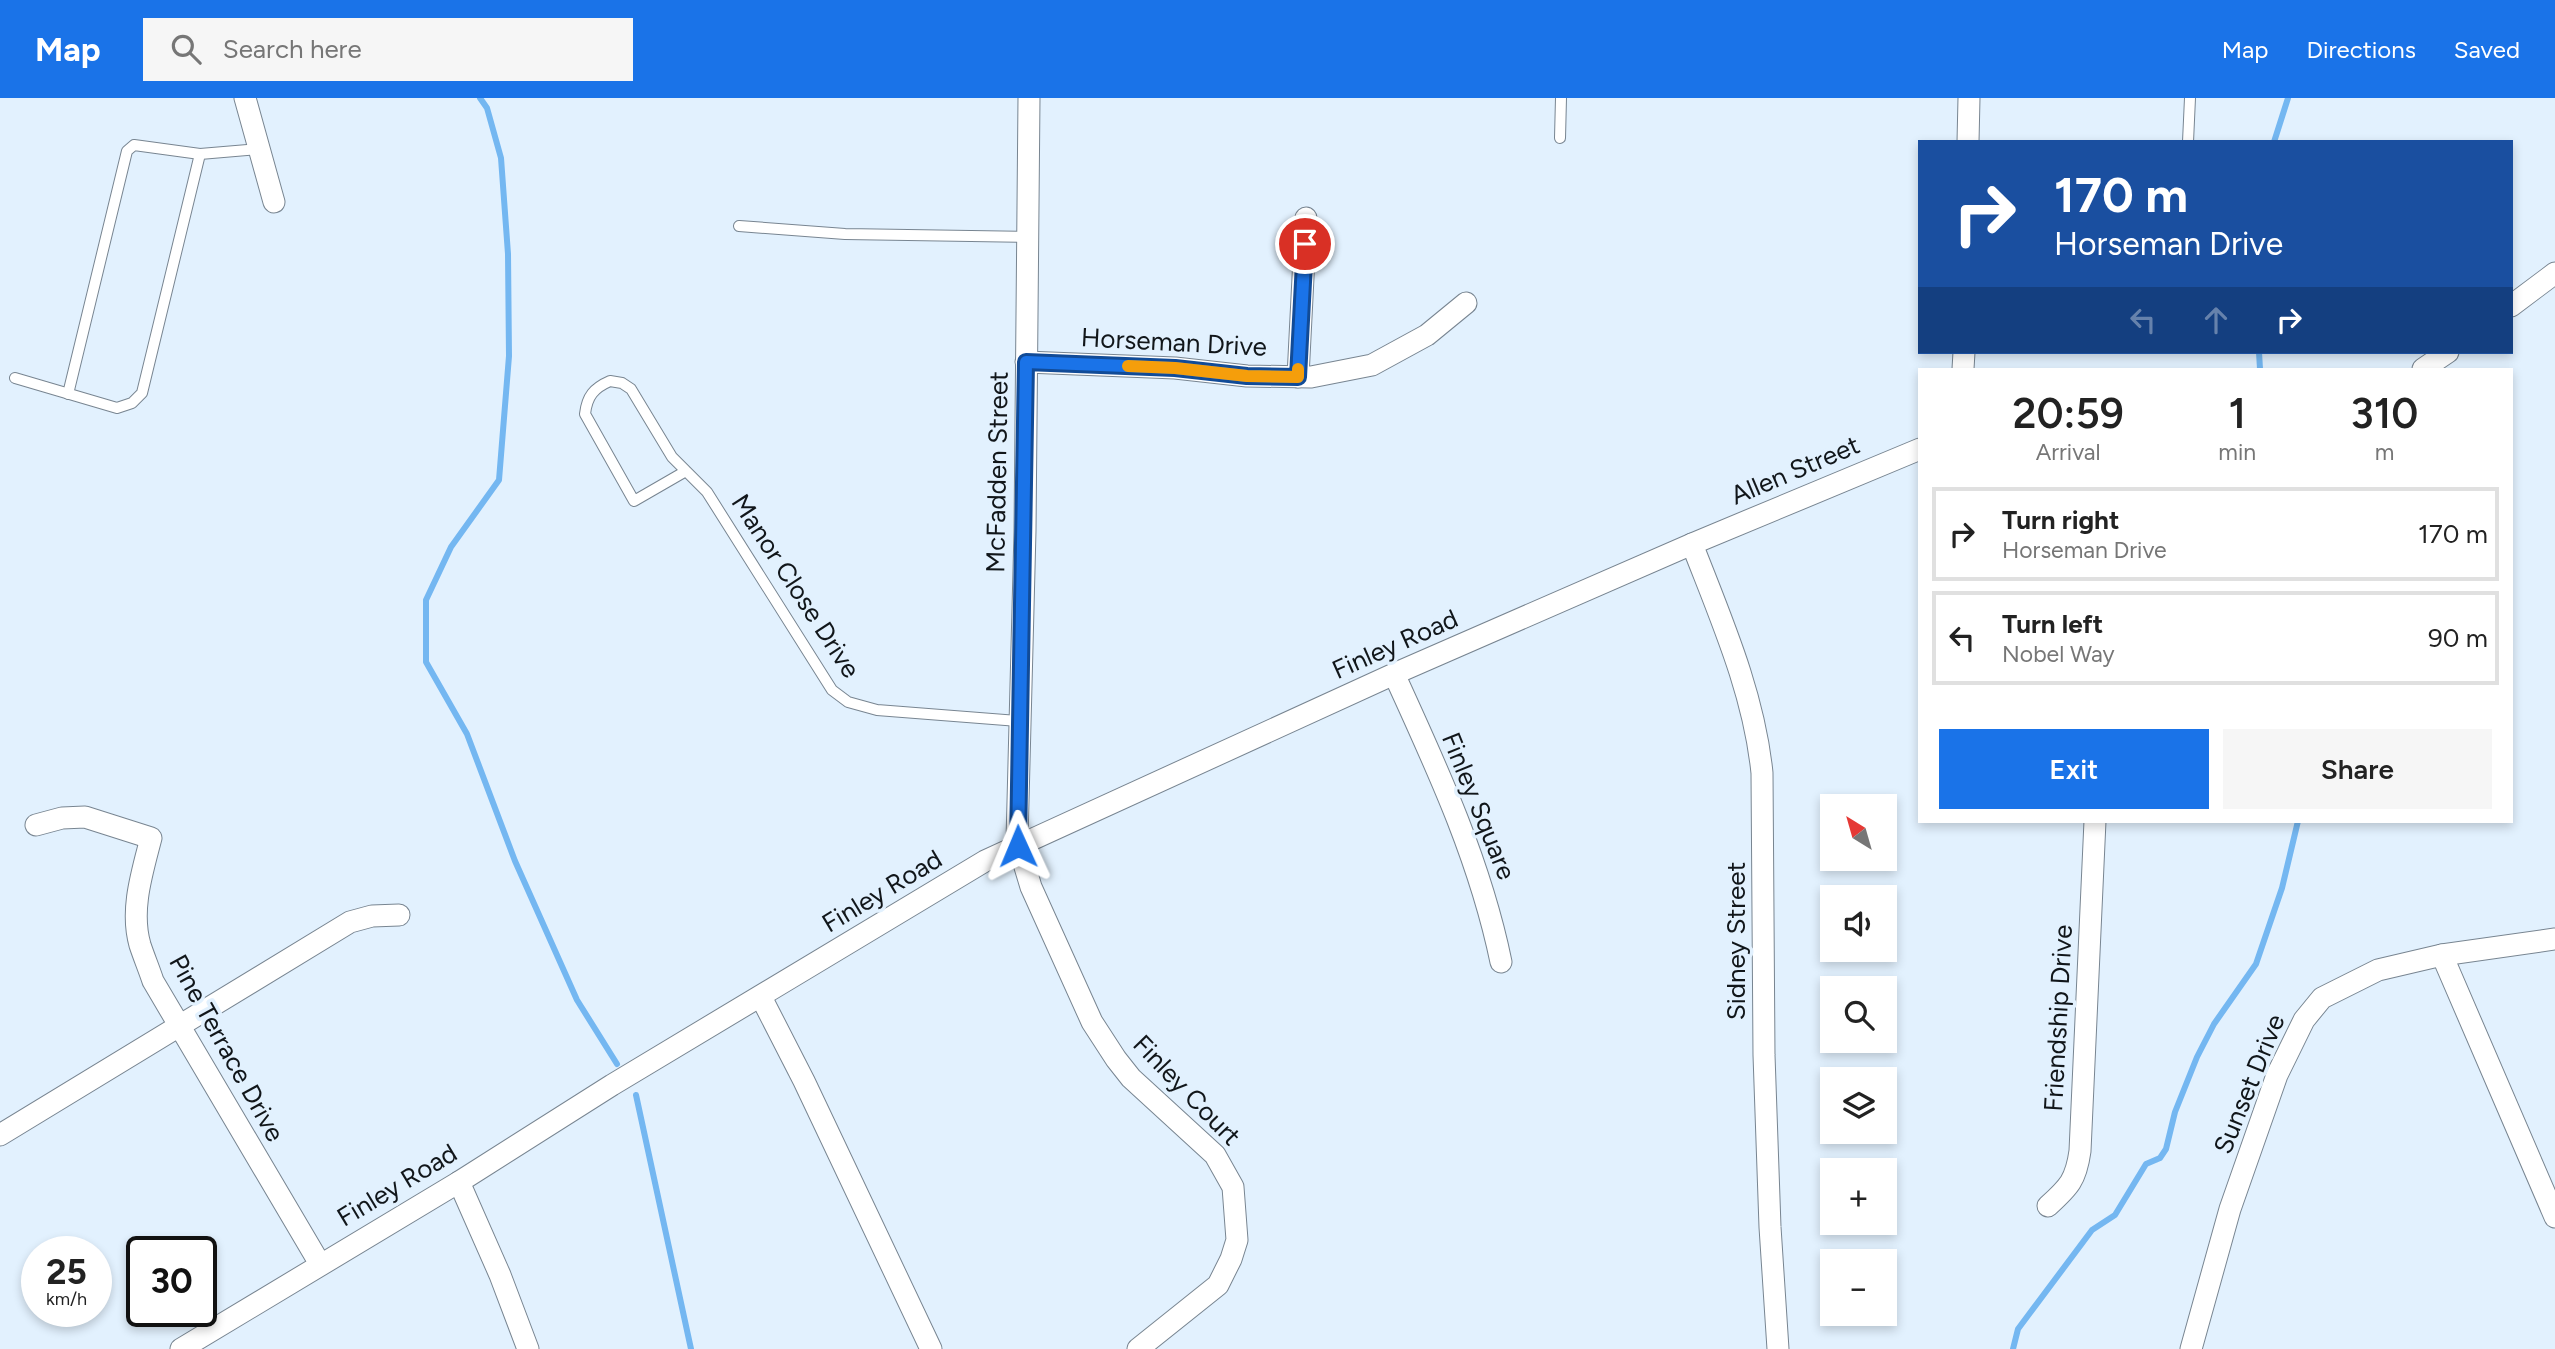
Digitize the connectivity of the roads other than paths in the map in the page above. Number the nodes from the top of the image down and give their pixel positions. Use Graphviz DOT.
graph roads {
  1 [pos="245,98"];
  2 [pos="1028,98"];
  3 [pos="1560,98"];
  4 [pos="1969,98"];
  5 [pos="2190,98"];
  6 [pos="1560,138"];
  7 [pos="1968,140"];
  8 [pos="2188,140"];
  9 [pos="260,149"];
  10 [pos="200,154"];
  11 [pos="274,202"];
  12 [pos="1306,218"];
  13 [pos="739,226"];
  14 [pos="1027,237"];
  15 [pos="2555,273"];
  16 [pos="1466,303"];
  17 [pos="2513,304"];
  18 [pos="2445,354"];
  19 [pos="1026,362"];
  20 [pos="2424,368"];
  21 [pos="15,377"];
  22 [pos="1298,377"];
  23 [pos="68,394"];
  24 [pos="1918,450"];
  25 [pos="686,471"];
  26 [pos="1692,544"];
  27 [pos="1394,674"];
  28 [pos="1019,721"];
  29 [pos="2095,823"];
  30 [pos="36,825"];
  31 [pos="1018,846"];
  32 [pos="399,915"];
  33 [pos="2555,939"];
  34 [pos="2442,955"];
  35 [pos="1501,962"];
  36 [pos="761,997"];
  37 [pos="179,1026"];
  38 [pos="0,1135"];
  39 [pos="458,1182"];
  40 [pos="2048,1206"];
  41 [pos="2555,1217"];
  42 [pos="320,1264"];
  43 [pos="181,1349"];
  44 [pos="527,1349"];
  45 [pos="932,1349"];
  46 [pos="1138,1349"];
  47 [pos="1778,1349"];
  48 [pos="2191,1349"];
  1 -- 9 [label="street"];
  2 -- 14 [label="street, McFadden Street"];
  3 -- 6 [label="lane"];
  4 -- 7 [label="street"];
  5 -- 8 [label="lane"];
  9 -- 10 [label="lane"];
  9 -- 11 [label="street"];
  10 -- 23 [label="lane"];
  10 -- 23 [label="lane"];
  12 -- 22 [label="street"];
  13 -- 14 [label="lane"];
  14 -- 19 [label="street, McFadden Street"];
  15 -- 17 [label="street"];
  16 -- 22 [label="street, Horseman Drive"];
  18 -- 20 [label="street"];
  19 -- 22 [label="street, Horseman Drive"];
  19 -- 28 [label="street, McFadden Street"];
  21 -- 23 [label="lane"];
  24 -- 26 [label="street, Allen Street"];
  25 -- 25 [label="lane, Manor Close Drive"];
  25 -- 28 [label="lane, Manor Close Drive"];
  26 -- 27 [label="street, Finley Road"];
  26 -- 47 [label="street, Sidney Street"];
  27 -- 31 [label="street, Finley Road"];
  27 -- 35 [label="street, Finley Square"];
  28 -- 31 [label="street, McFadden Street"];
  29 -- 40 [label="street, Friendship Drive"];
  30 -- 37 [label="street, Pine Terrace Drive"];
  31 -- 36 [label="street, Finley Road"];
  31 -- 46 [label="street, Finley Court"];
  32 -- 37 [label="street"];
  33 -- 34 [label="street, Sunset Drive"];
  34 -- 41 [label="street"];
  34 -- 48 [label="street, Sunset Drive"];
  36 -- 39 [label="street, Finley Road"];
  36 -- 45 [label="street"];
  37 -- 38 [label="street"];
  37 -- 42 [label="street, Pine Terrace Drive"];
  39 -- 42 [label="street, Finley Road"];
  39 -- 44 [label="street"];
  42 -- 43 [label="street, Finley Road"];
}
